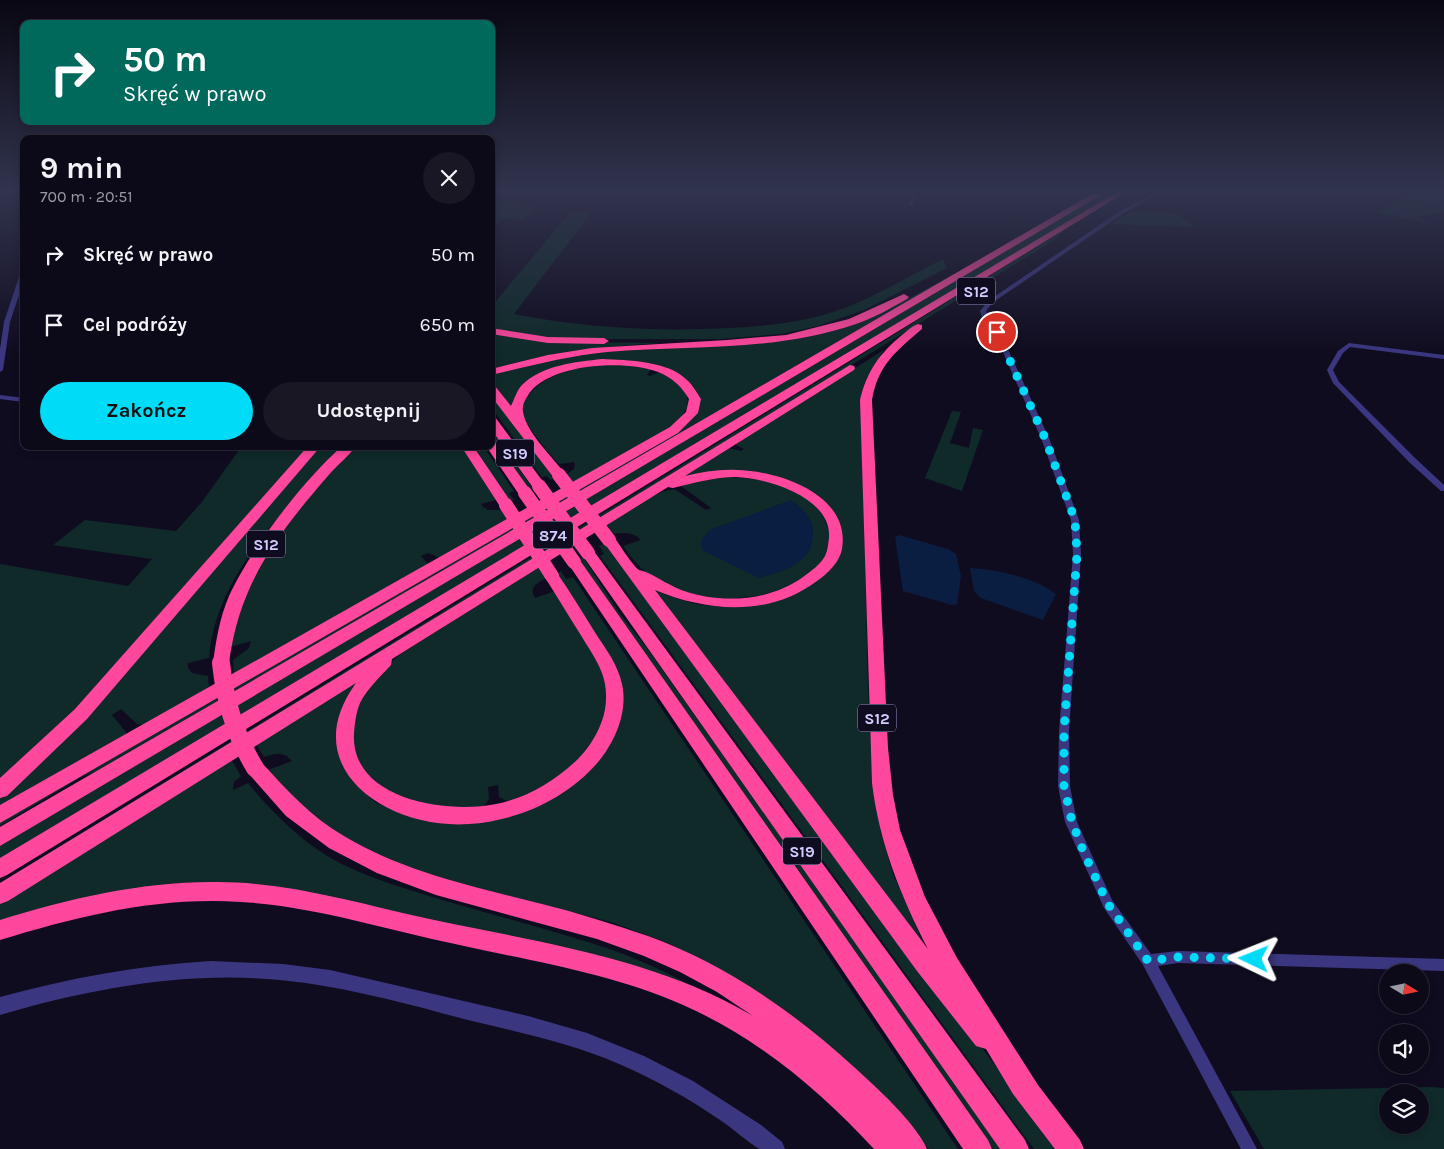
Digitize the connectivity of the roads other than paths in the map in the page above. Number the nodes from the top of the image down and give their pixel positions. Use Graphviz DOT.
graph roads {
  1 [pos="1002,246"];
  2 [pos="1011,246"];
  3 [pos="1025,246"];
  4 [pos="1049,246"];
  5 [pos="1073,246"];
  6 [pos="20,283"];
  7 [pos="918,327"];
  8 [pos="822,331"];
  9 [pos="495,332"];
  10 [pos="1444,357"];
  11 [pos="0,370"];
  12 [pos="495,371"];
  13 [pos="495,393"];
  14 [pos="0,398"];
  15 [pos="20,400"];
  16 [pos="495,426"];
  17 [pos="532,440"];
  18 [pos="312,450"];
  19 [pos="346,450"];
  20 [pos="470,450"];
  21 [pos="495,450"];
  22 [pos="1444,489"];
  23 [pos="628,504"];
  24 [pos="581,558"];
  25 [pos="624,561"];
  26 [pos="431,626"];
  27 [pos="0,790"];
  28 [pos="0,816"];
  29 [pos="0,838"];
  30 [pos="0,869"];
  31 [pos="0,894"];
  32 [pos="0,930"];
  33 [pos="1148,961"];
  34 [pos="1444,965"];
  35 [pos="0,1006"];
  36 [pos="1028,1092"];
  37 [pos="775,1149"];
  38 [pos="892,1149"];
  39 [pos="914,1149"];
  40 [pos="979,1149"];
  41 [pos="1016,1149"];
  42 [pos="1071,1149"];
  43 [pos="1249,1149"];
  1 -- 8 [label="highway"];
  2 -- 29 [label="highway, 874"];
  3 -- 30 [label="highway, 874"];
  4 -- 7 [label="highway, S12"];
  5 -- 33 [label="street"];
  6 -- 11 [label="street"];
  7 -- 23 [label="highway"];
  7 -- 36 [label="highway, S12"];
  8 -- 9 [label="highway"];
  8 -- 12 [label="highway"];
  10 -- 22 [label="street"];
  13 -- 17 [label="highway"];
  14 -- 15 [label="street"];
  16 -- 24 [label="highway, S19, bridge"];
  17 -- 25 [label="highway, bridge"];
  17 -- 28 [label="highway"];
  18 -- 27 [label="highway"];
  19 -- 39 [label="highway, S12, bridge"];
  20 -- 26 [label="highway, bridge"];
  21 -- 24 [label="highway, S19, bridge"];
  23 -- 25 [label="highway"];
  23 -- 26 [label="highway"];
  24 -- 40 [label="highway, S19"];
  24 -- 41 [label="highway, S19"];
  25 -- 36 [label="highway"];
  26 -- 31 [label="highway"];
  32 -- 38 [label="highway"];
  33 -- 34 [label="street"];
  33 -- 43 [label="street"];
  35 -- 37 [label="street"];
  36 -- 42 [label="highway, S12"];
}
